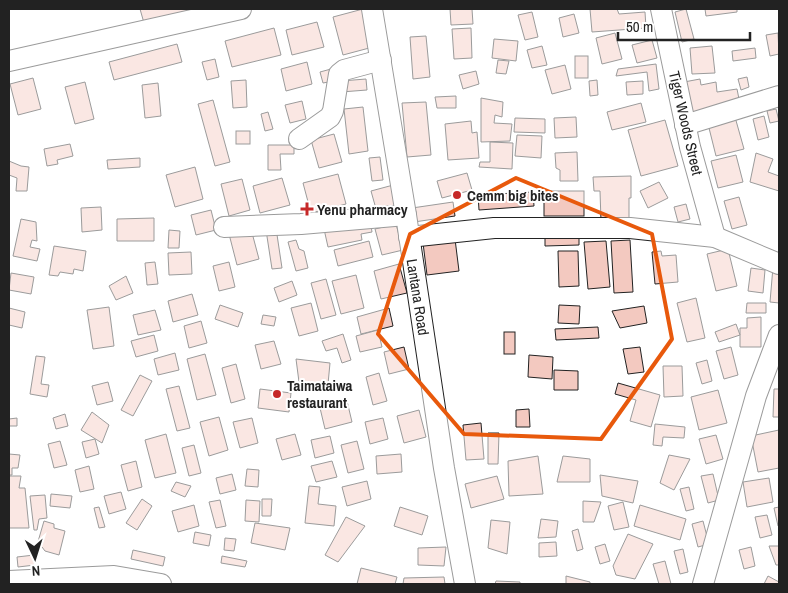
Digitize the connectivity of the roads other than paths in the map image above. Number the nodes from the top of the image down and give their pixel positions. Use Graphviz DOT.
graph roads {
  1 [pos="241,9"];
  2 [pos="372,9"];
  3 [pos="661,9"];
  4 [pos="381,60"];
  5 [pos="9,61"];
  6 [pos="779,96"];
  7 [pos="685,125"];
  8 [pos="299,139"];
  9 [pos="406,215"];
  10 [pos="224,227"];
  11 [pos="409,237"];
  12 [pos="715,237"];
  13 [pos="779,264"];
  14 [pos="779,336"];
  15 [pos="9,581"];
  16 [pos="161,584"];
  17 [pos="465,584"];
  18 [pos="703,584"];
  1 -- 5 [label="street"];
  2 -- 4 [label="street, Lantana Road"];
  3 -- 7 [label="street, Tiger Woods Street"];
  4 -- 8 [label="street"];
  4 -- 9 [label="street, Lantana Road"];
  6 -- 7 [label="street"];
  7 -- 12 [label="street, Tiger Woods Street"];
  9 -- 10 [label="street"];
  9 -- 11 [label="street, Lantana Road"];
  11 -- 12 [label="street"];
  11 -- 17 [label="street, Lantana Road"];
  12 -- 13 [label="street"];
  14 -- 18 [label="street"];
  15 -- 16 [label="street"];
}
